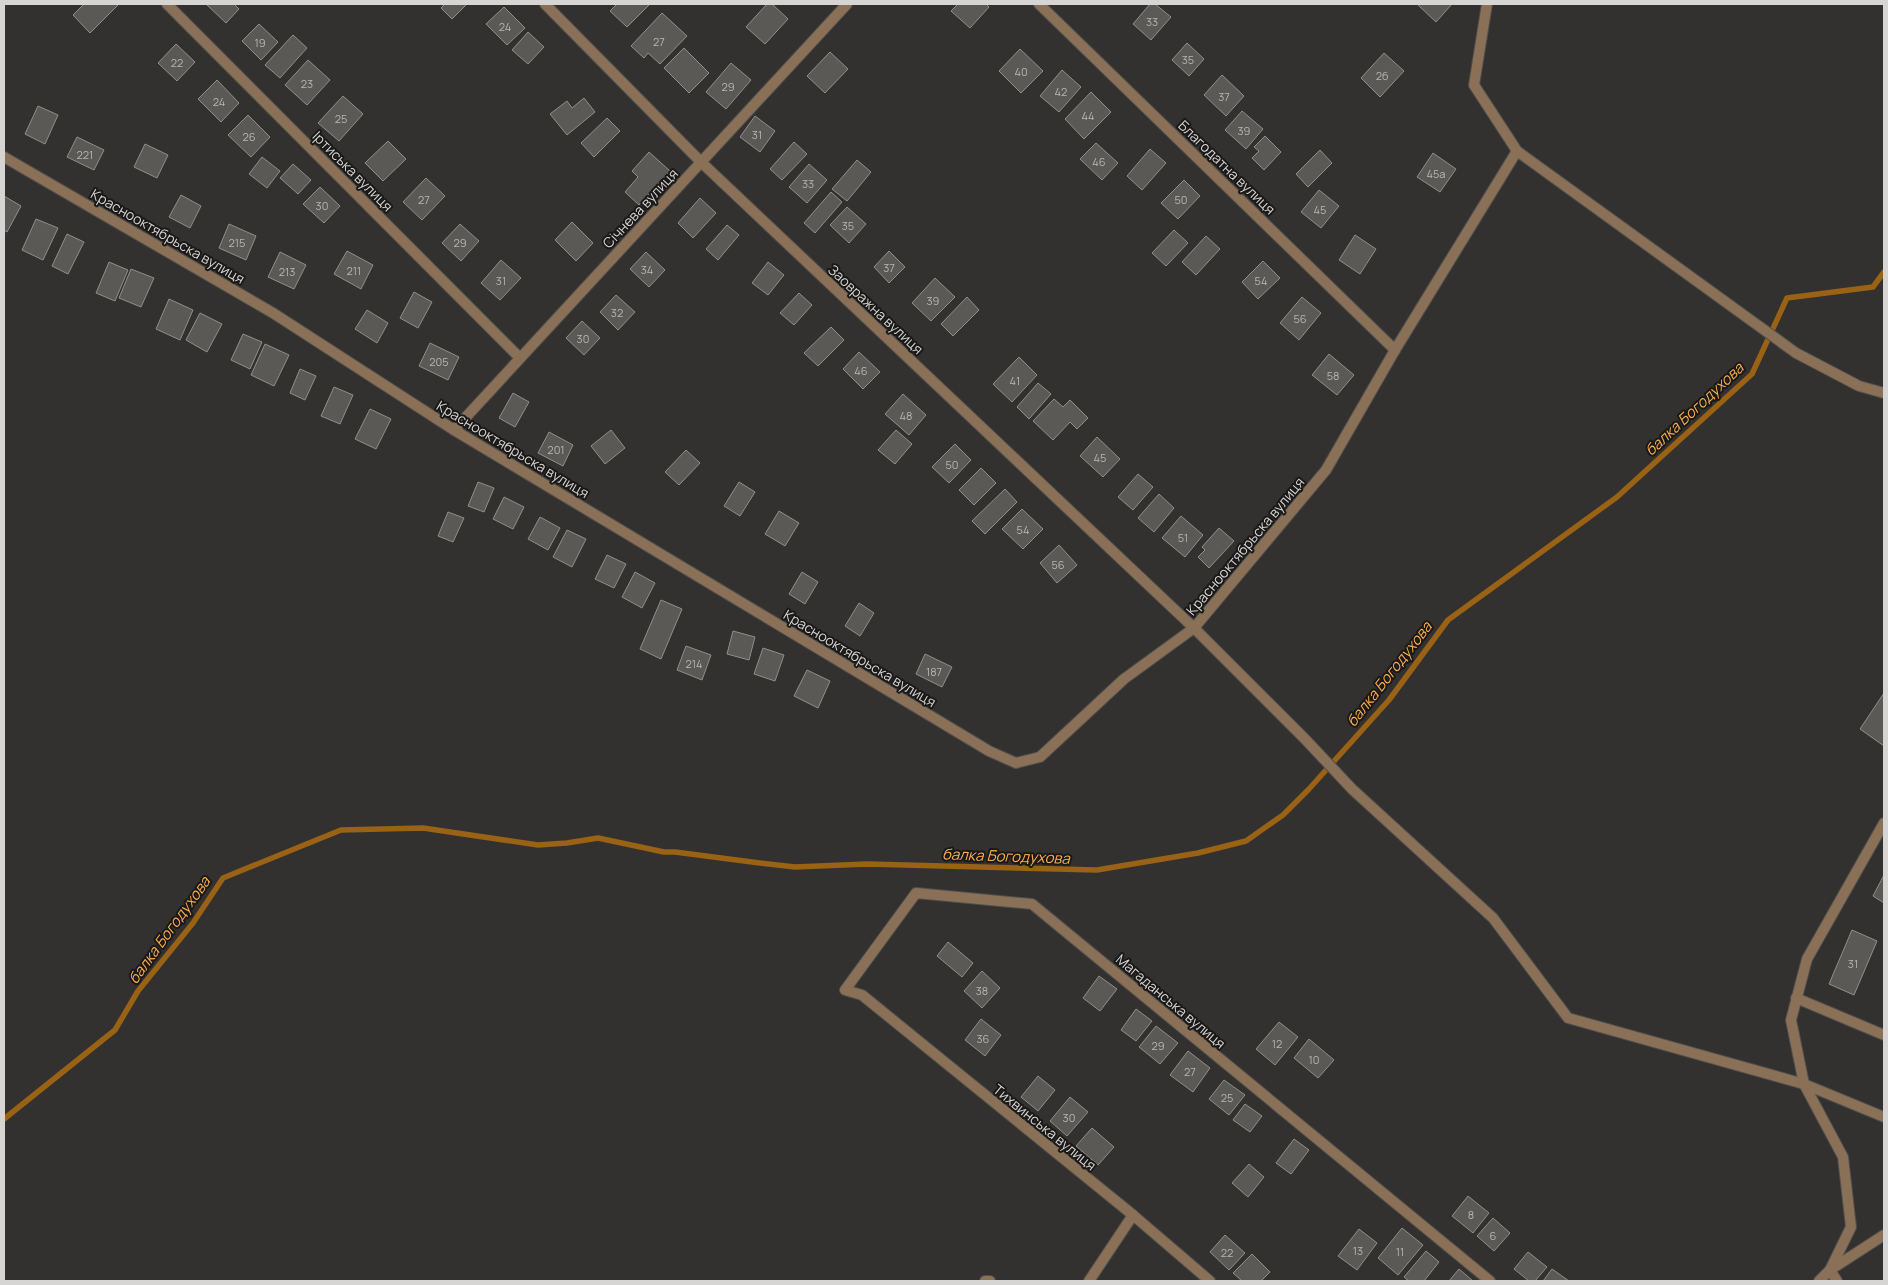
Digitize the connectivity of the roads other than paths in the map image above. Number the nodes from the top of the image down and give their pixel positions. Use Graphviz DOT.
graph roads {
  1 [pos="167,4"];
  2 [pos="545,4"];
  3 [pos="847,4"];
  4 [pos="1039,4"];
  5 [pos="1487,4"];
  6 [pos="1516,151"];
  7 [pos="4,157"];
  8 [pos="701,162"];
  9 [pos="1395,350"];
  10 [pos="520,358"];
  11 [pos="1884,393"];
  12 [pos="454,430"];
  13 [pos="1194,628"];
  14 [pos="1883,826"];
  15 [pos="862,996"];
  16 [pos="1796,998"];
  17 [pos="1884,1035"];
  18 [pos="1804,1084"];
  19 [pos="1884,1117"];
  20 [pos="1132,1215"];
  21 [pos="1884,1235"];
  22 [pos="1830,1270"];
  23 [pos="1089,1281"];
  24 [pos="1210,1281"];
  25 [pos="1490,1281"];
  26 [pos="1819,1281"];
  27 [pos="1837,1281"];
  1 -- 10 [label="street, Іртиська вулиця"];
  2 -- 8 [label="street, Заовражна вулиця"];
  3 -- 8 [label="street, Січнева вулиця"];
  4 -- 9 [label="street, Благодатна вулиця"];
  5 -- 6 [label="street"];
  6 -- 9 [label="street, Краснооктябрьска вулиця"];
  6 -- 11 [label="street"];
  7 -- 12 [label="street, Краснооктябрьска вулиця"];
  8 -- 10 [label="street, Січнева вулиця"];
  8 -- 13 [label="street, Заовражна вулиця"];
  9 -- 13 [label="street, Краснооктябрьска вулиця"];
  10 -- 12 [label="street, Січнева вулиця"];
  12 -- 13 [label="street, Краснооктябрьска вулиця"];
  13 -- 18 [label="street, Заовражна вулиця"];
  14 -- 16 [label="street"];
  15 -- 20 [label="street, Тихвинська вулиця"];
  15 -- 25 [label="street, Магаданська вулиця"];
  16 -- 17 [label="street"];
  16 -- 18 [label="street"];
  18 -- 19 [label="street, Заовражна вулиця"];
  18 -- 22 [label="street"];
  20 -- 23 [label="street"];
  20 -- 24 [label="street, Тихвинська вулиця"];
  21 -- 22 [label="street"];
  22 -- 26 [label="street"];
  22 -- 27 [label="street"];
}
